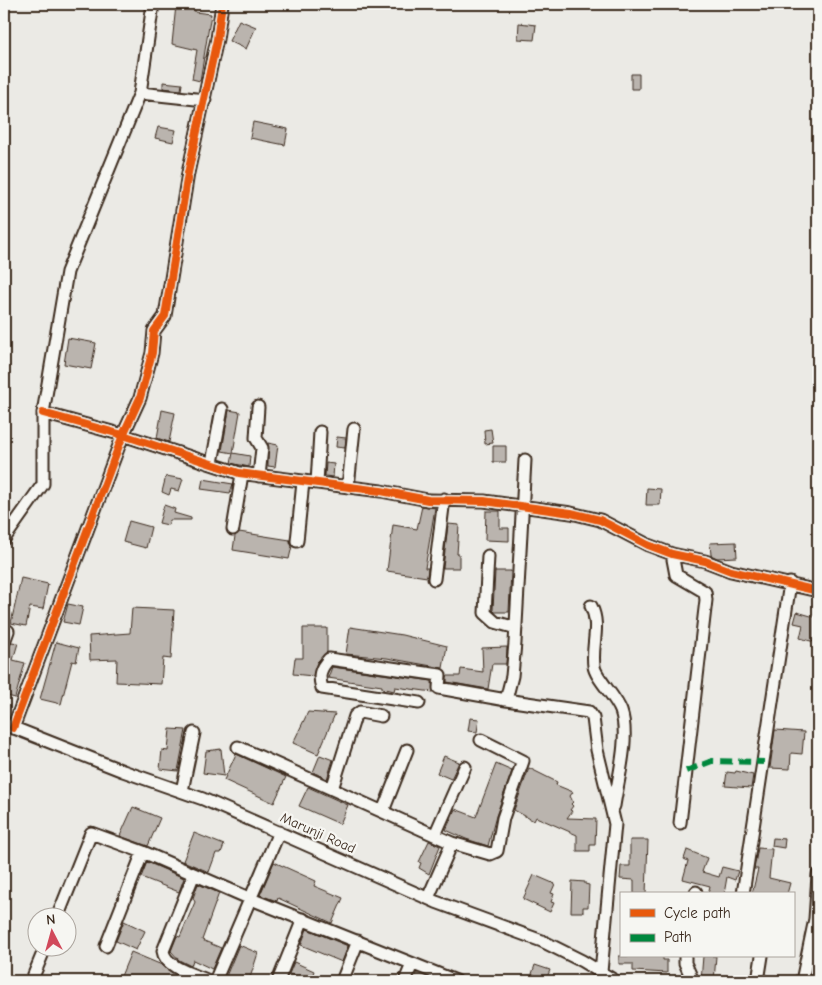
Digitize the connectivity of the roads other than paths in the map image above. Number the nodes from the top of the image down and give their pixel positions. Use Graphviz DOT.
graph roads {
  1 [pos="153,4"];
  2 [pos="222,4"];
  3 [pos="140,93"];
  4 [pos="205,100"];
  5 [pos="258,407"];
  6 [pos="222,409"];
  7 [pos="43,413"];
  8 [pos="354,429"];
  9 [pos="320,432"];
  10 [pos="123,435"];
  11 [pos="525,460"];
  12 [pos="212,463"];
  13 [pos="242,474"];
  14 [pos="259,476"];
  15 [pos="303,482"];
  16 [pos="317,484"];
  17 [pos="348,487"];
  18 [pos="444,499"];
  19 [pos="524,505"];
  20 [pos="233,529"];
  21 [pos="4,539"];
  22 [pos="297,541"];
  23 [pos="672,554"];
  24 [pos="488,556"];
  25 [pos="434,578"];
  26 [pos="790,583"];
  27 [pos="818,590"];
  28 [pos="591,606"];
  29 [pos="516,628"];
  30 [pos="506,700"];
  31 [pos="419,703"];
  32 [pos="381,716"];
  33 [pos="6,726"];
  34 [pos="194,734"];
  35 [pos="481,740"];
  36 [pos="238,747"];
  37 [pos="407,750"];
  38 [pos="465,767"];
  39 [pos="332,789"];
  40 [pos="182,791"];
  41 [pos="382,811"];
  42 [pos="613,813"];
  43 [pos="680,823"];
  44 [pos="279,832"];
  45 [pos="435,835"];
  46 [pos="452,842"];
  47 [pos="143,852"];
  48 [pos="194,874"];
  49 [pos="818,876"];
  50 [pos="743,892"];
  51 [pos="428,898"];
  52 [pos="251,899"];
  53 [pos="61,908"];
  54 [pos="303,919"];
  55 [pos="358,941"];
  56 [pos="106,946"];
  57 [pos="41,958"];
  58 [pos="685,958"];
  59 [pos="762,958"];
  60 [pos="412,964"];
  61 [pos="601,972"];
  62 [pos="33,977"];
  63 [pos="209,981"];
  64 [pos="215,981"];
  65 [pos="278,981"];
  66 [pos="342,981"];
  67 [pos="405,981"];
  68 [pos="456,981"];
  69 [pos="616,981"];
  70 [pos="693,981"];
  71 [pos="758,981"];
  72 [pos="802,981"];
  1 -- 3 [label="street"];
  2 -- 4 [label="street"];
  3 -- 4 [label="street"];
  3 -- 7 [label="street"];
  4 -- 10 [label="street"];
  5 -- 14 [label="street"];
  6 -- 12 [label="street"];
  7 -- 10 [label="street"];
  7 -- 21 [label="street"];
  8 -- 17 [label="street"];
  9 -- 16 [label="street"];
  10 -- 12 [label="street"];
  10 -- 33 [label="street"];
  11 -- 19 [label="street"];
  12 -- 13 [label="street"];
  13 -- 14 [label="street"];
  13 -- 20 [label="street"];
  14 -- 15 [label="street"];
  15 -- 16 [label="street"];
  15 -- 22 [label="street"];
  16 -- 17 [label="street"];
  17 -- 18 [label="street"];
  18 -- 19 [label="street"];
  18 -- 25 [label="street"];
  19 -- 23 [label="street"];
  19 -- 29 [label="street"];
  23 -- 26 [label="street"];
  23 -- 43 [label="street"];
  24 -- 29 [label="street"];
  26 -- 27 [label="street"];
  26 -- 50 [label="street"];
  28 -- 42 [label="street"];
  29 -- 30 [label="street"];
  30 -- 31 [label="street"];
  30 -- 42 [label="street"];
  32 -- 39 [label="street"];
  33 -- 40 [label="street, Marunji Road"];
  34 -- 40 [label="street"];
  35 -- 46 [label="street"];
  36 -- 39 [label="street"];
  37 -- 41 [label="street"];
  38 -- 45 [label="street"];
  39 -- 41 [label="street"];
  40 -- 44 [label="street, Marunji Road"];
  41 -- 45 [label="street"];
  42 -- 61 [label="street"];
  44 -- 51 [label="street, Marunji Road"];
  44 -- 52 [label="street"];
  45 -- 46 [label="street"];
  46 -- 51 [label="street"];
  47 -- 48 [label="street"];
  47 -- 53 [label="street"];
  47 -- 56 [label="street"];
  48 -- 52 [label="street"];
  48 -- 63 [label="street"];
  49 -- 72 [label="street"];
  51 -- 61 [label="street, Marunji Road"];
  52 -- 54 [label="street"];
  52 -- 64 [label="street"];
  54 -- 55 [label="street"];
  54 -- 65 [label="street"];
  55 -- 60 [label="street"];
  55 -- 66 [label="street"];
  57 -- 62 [label="street"];
  58 -- 70 [label="street"];
  59 -- 71 [label="street"];
  60 -- 67 [label="street"];
  60 -- 68 [label="street"];
  61 -- 69 [label="street, Marunji Road"];
}
